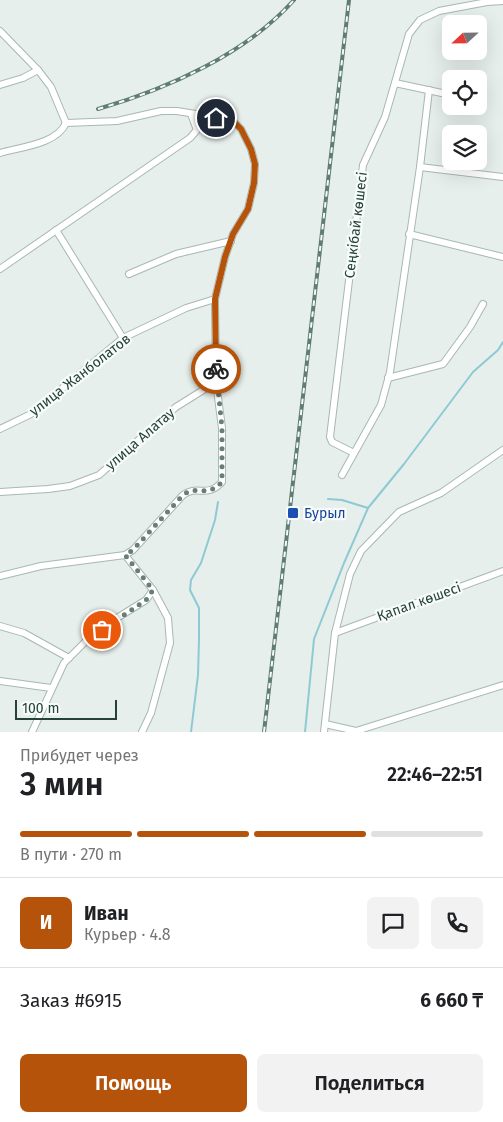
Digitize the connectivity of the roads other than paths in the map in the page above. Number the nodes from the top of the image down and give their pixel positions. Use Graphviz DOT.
graph roads {
  1 [pos="503,1"];
  2 [pos="0,31"];
  3 [pos="38,70"];
  4 [pos="395,83"];
  5 [pos="0,84"];
  6 [pos="429,90"];
  7 [pos="442,93"];
  8 [pos="191,114"];
  9 [pos="66,123"];
  10 [pos="0,153"];
  11 [pos="420,167"];
  12 [pos="503,177"];
  13 [pos="56,230"];
  14 [pos="409,234"];
  15 [pos="231,241"];
  16 [pos="503,257"];
  17 [pos="0,269"];
  18 [pos="129,274"];
  19 [pos="215,299"];
  20 [pos="482,304"];
  21 [pos="123,338"];
  22 [pos="388,378"];
  23 [pos="216,382"];
  24 [pos="0,429"];
  25 [pos="503,450"];
  26 [pos="354,453"];
  27 [pos="342,474"];
  28 [pos="0,492"];
  29 [pos="125,555"];
  30 [pos="503,571"];
  31 [pos="0,576"];
  32 [pos="153,590"];
  33 [pos="0,626"];
  34 [pos="335,633"];
  35 [pos="69,658"];
  36 [pos="0,682"];
  37 [pos="503,685"];
  38 [pos="51,688"];
  39 [pos="325,724"];
  40 [pos="32,732"];
  41 [pos="142,732"];
  42 [pos="324,732"];
  1 -- 4 [label="street, Сеңкібай көшесі"];
  2 -- 3 [label="street"];
  3 -- 5 [label="street"];
  3 -- 9 [label="street"];
  4 -- 6 [label="street"];
  4 -- 26 [label="street, Сеңкібай көшесі"];
  6 -- 7 [label="street"];
  6 -- 11 [label="street"];
  8 -- 9 [label="street"];
  8 -- 13 [label="street"];
  8 -- 15 [label="street"];
  9 -- 10 [label="street"];
  11 -- 12 [label="street"];
  11 -- 14 [label="street"];
  13 -- 17 [label="street"];
  13 -- 21 [label="street"];
  14 -- 16 [label="street"];
  14 -- 22 [label="street"];
  15 -- 18 [label="street"];
  15 -- 19 [label="street"];
  19 -- 21 [label="street, улица Жанболатов"];
  19 -- 23 [label="street"];
  20 -- 22 [label="street"];
  21 -- 24 [label="street, улица Жанболатов"];
  22 -- 26 [label="street"];
  23 -- 28 [label="street, улица Алатау"];
  23 -- 29 [label="street"];
  25 -- 34 [label="street"];
  26 -- 27 [label="street"];
  29 -- 31 [label="street"];
  29 -- 32 [label="street"];
  30 -- 34 [label="street, Қапал көшесі"];
  32 -- 35 [label="street"];
  32 -- 41 [label="street"];
  33 -- 35 [label="street"];
  34 -- 39 [label="street"];
  35 -- 38 [label="street"];
  36 -- 38 [label="street"];
  37 -- 39 [label="street"];
  38 -- 40 [label="street"];
  39 -- 42 [label="street"];
}
